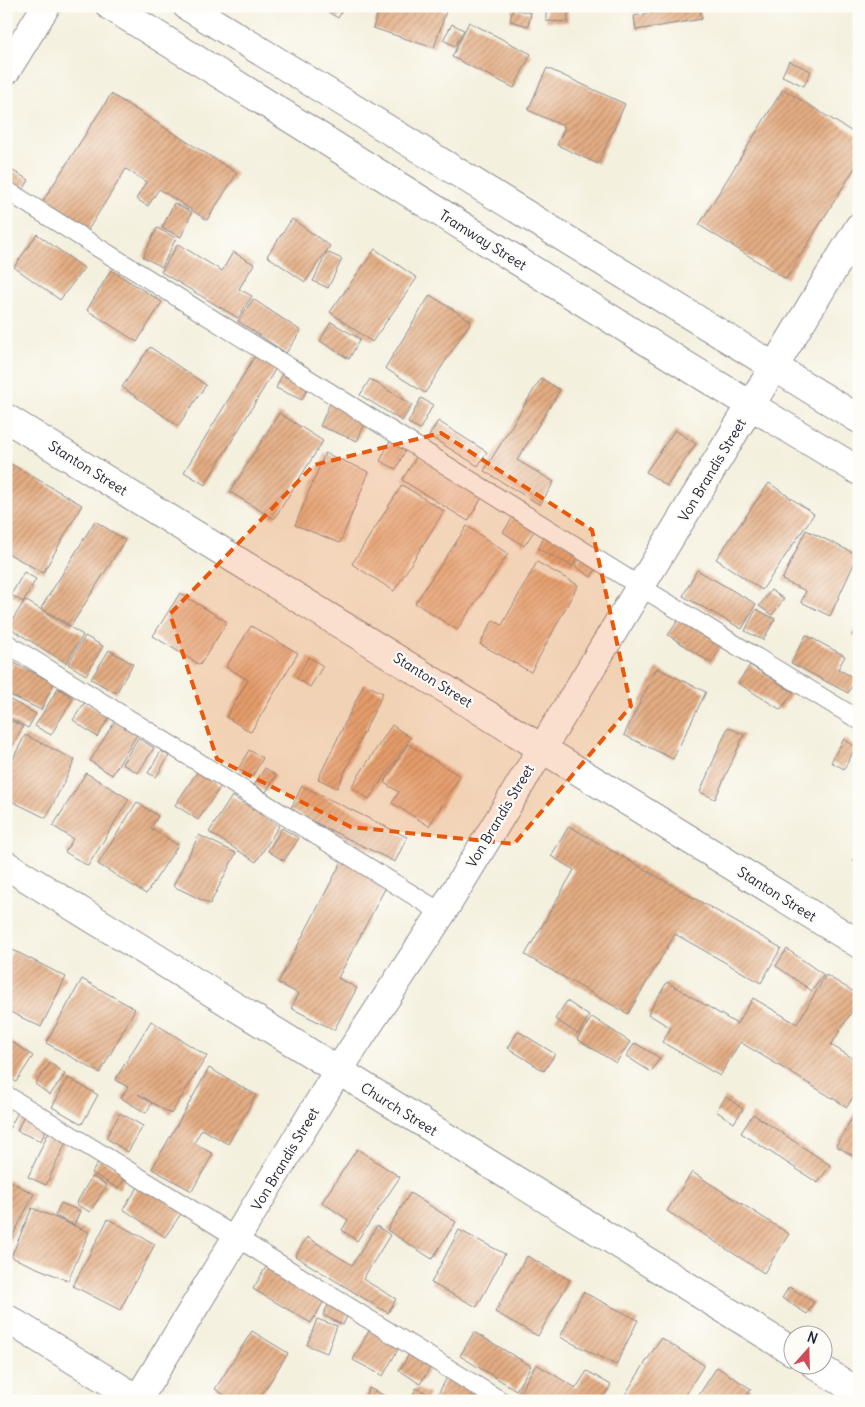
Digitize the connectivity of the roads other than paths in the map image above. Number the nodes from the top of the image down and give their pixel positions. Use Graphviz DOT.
graph roads {
  1 [pos="46,6"];
  2 [pos="110,6"];
  3 [pos="187,6"];
  4 [pos="6,71"];
  5 [pos="295,71"];
  6 [pos="275,108"];
  7 [pos="428,154"];
  8 [pos="6,190"];
  9 [pos="403,190"];
  10 [pos="859,227"];
  11 [pos="774,367"];
  12 [pos="750,406"];
  13 [pos="6,418"];
  14 [pos="859,419"];
  15 [pos="859,471"];
  16 [pos="641,587"];
  17 [pos="6,643"];
  18 [pos="859,720"];
  19 [pos="542,747"];
  20 [pos="6,866"];
  21 [pos="442,913"];
  22 [pos="859,944"];
  23 [pos="338,1071"];
  24 [pos="6,1095"];
  25 [pos="237,1237"];
  26 [pos="6,1318"];
  27 [pos="782,1345"];
  28 [pos="830,1374"];
  29 [pos="859,1392"];
  30 [pos="138,1400"];
  31 [pos="501,1401"];
  1 -- 4 [label="street"];
  2 -- 6 [label="street, Tramway Street"];
  3 -- 5 [label="street"];
  5 -- 6 [label="street"];
  5 -- 7 [label="street"];
  6 -- 9 [label="street, Tramway Street"];
  7 -- 9 [label="street"];
  7 -- 11 [label="street"];
  8 -- 16 [label="lane"];
  9 -- 12 [label="street, Tramway Street"];
  10 -- 11 [label="street, Von Brandis Street"];
  11 -- 12 [label="street, Von Brandis Street"];
  11 -- 14 [label="street"];
  12 -- 15 [label="street, Tramway Street"];
  12 -- 16 [label="street, Von Brandis Street"];
  13 -- 19 [label="street, Stanton Street"];
  16 -- 18 [label="lane"];
  16 -- 19 [label="street, Von Brandis Street"];
  17 -- 21 [label="lane"];
  19 -- 21 [label="street, Von Brandis Street"];
  19 -- 22 [label="street, Stanton Street"];
  20 -- 23 [label="street, Church Street"];
  21 -- 23 [label="street, Von Brandis Street"];
  23 -- 25 [label="street, Von Brandis Street"];
  23 -- 27 [label="street, Church Street"];
  24 -- 25 [label="lane"];
  25 -- 30 [label="street, Von Brandis Street"];
  25 -- 31 [label="lane"];
  26 -- 30 [label="street"];
  28 -- 29 [label="street"];
}
